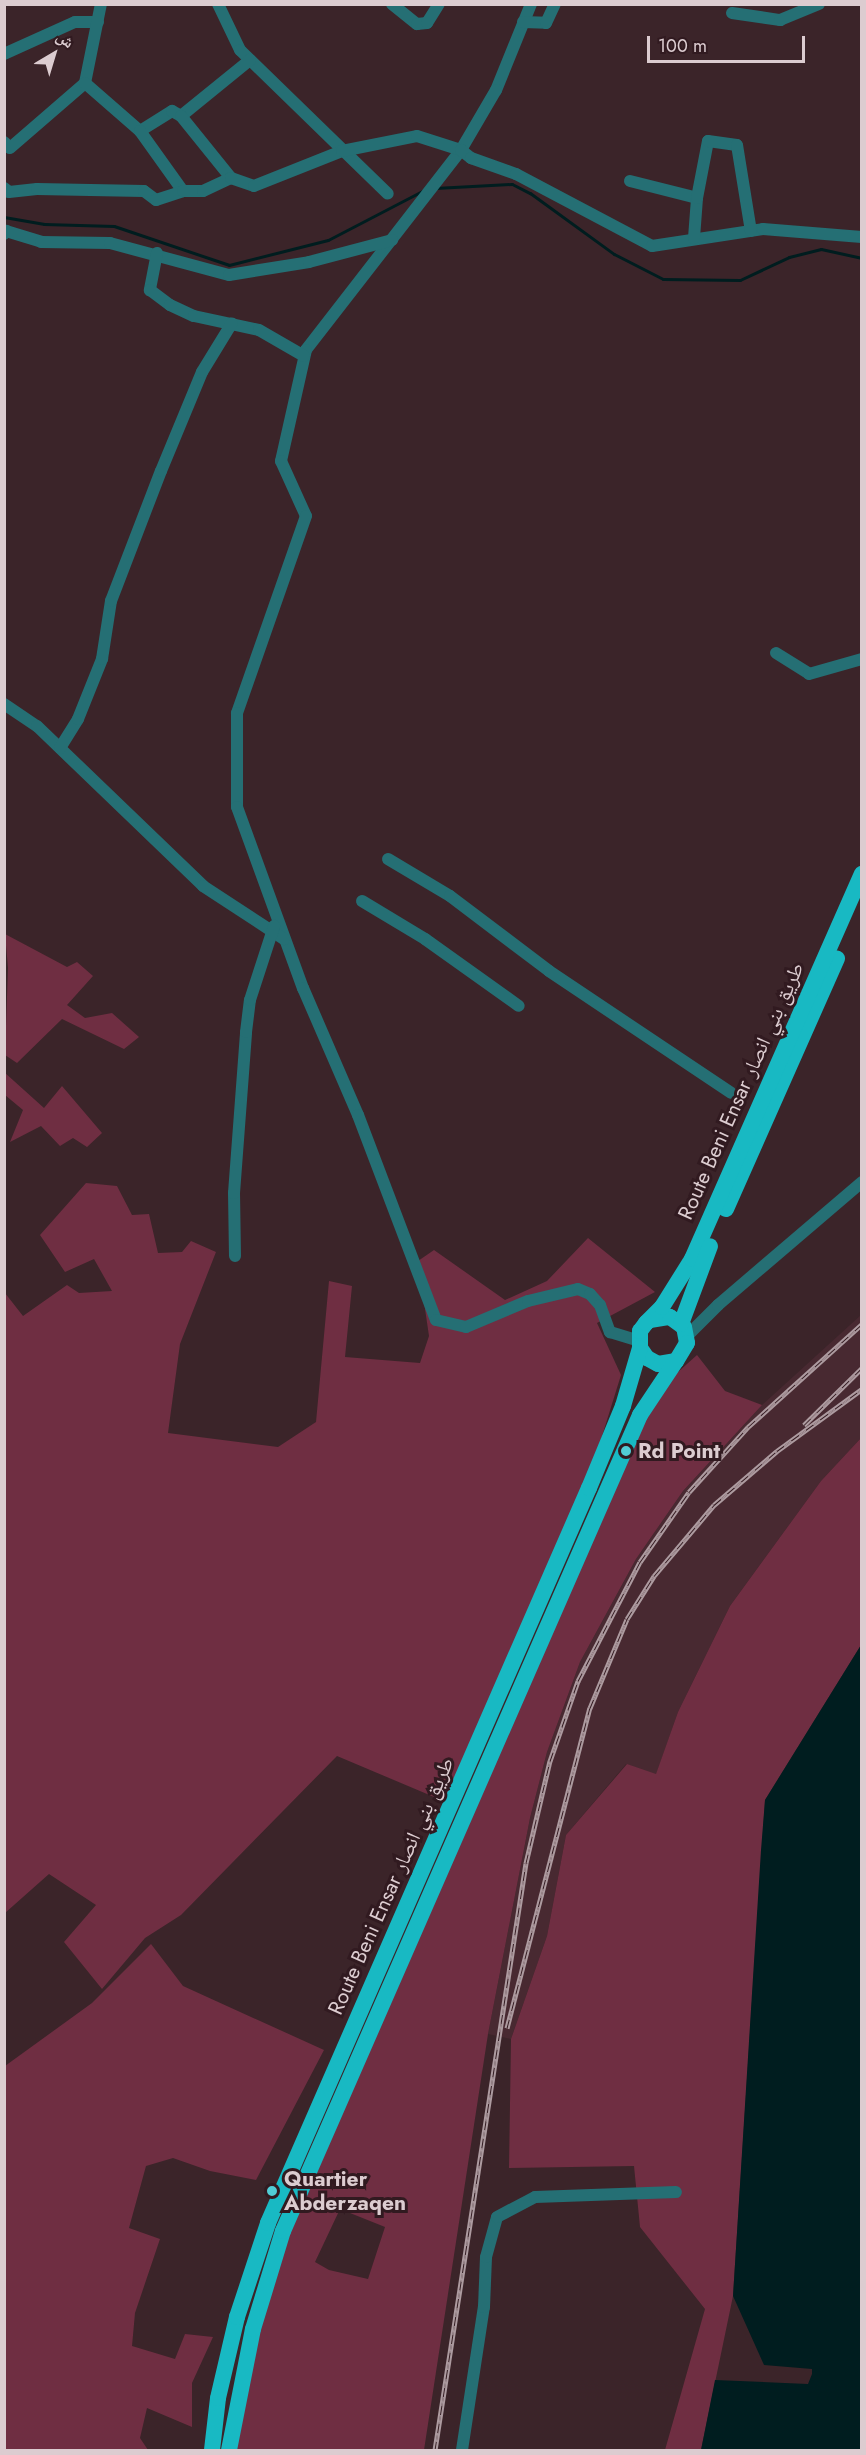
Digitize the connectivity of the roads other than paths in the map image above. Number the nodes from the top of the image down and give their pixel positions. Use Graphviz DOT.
graph roads {
  1 [pos="101,4"];
  2 [pos="218,4"];
  3 [pos="392,4"];
  4 [pos="439,4"];
  5 [pos="531,4"];
  6 [pos="555,4"];
  7 [pos="819,4"];
  8 [pos="732,13"];
  9 [pos="98,22"];
  10 [pos="523,22"];
  11 [pos="4,54"];
  12 [pos="250,60"];
  13 [pos="85,83"];
  14 [pos="181,116"];
  15 [pos="140,131"];
  16 [pos="6,149"];
  17 [pos="461,150"];
  18 [pos="342,151"];
  19 [pos="231,178"];
  20 [pos="630,182"];
  21 [pos="4,188"];
  22 [pos="183,191"];
  23 [pos="388,194"];
  24 [pos="697,198"];
  25 [pos="751,231"];
  26 [pos="5,232"];
  27 [pos="861,237"];
  28 [pos="694,238"];
  29 [pos="392,240"];
  30 [pos="157,253"];
  31 [pos="232,323"];
  32 [pos="304,356"];
  33 [pos="776,653"];
  34 [pos="861,659"];
  35 [pos="4,704"];
  36 [pos="60,748"];
  37 [pos="388,858"];
  38 [pos="861,874"];
  39 [pos="861,900"];
  40 [pos="362,901"];
  41 [pos="278,920"];
  42 [pos="270,931"];
  43 [pos="284,939"];
  44 [pos="519,1006"];
  45 [pos="731,1093"];
  46 [pos="861,1182"];
  47 [pos="235,1256"];
  48 [pos="650,1320"];
  49 [pos="684,1329"];
  50 [pos="639,1344"];
  51 [pos="676,1361"];
  52 [pos="676,2192"];
  53 [pos="212,2451"];
  54 [pos="229,2451"];
  55 [pos="462,2451"];
  1 -- 9 [label="street"];
  2 -- 12 [label="street"];
  3 -- 4 [label="street"];
  5 -- 10 [label="street"];
  6 -- 10 [label="street"];
  7 -- 8 [label="street"];
  9 -- 11 [label="street"];
  9 -- 13 [label="street"];
  10 -- 17 [label="street"];
  12 -- 14 [label="street"];
  12 -- 18 [label="street"];
  13 -- 15 [label="street"];
  13 -- 16 [label="street"];
  14 -- 15 [label="street"];
  14 -- 19 [label="street"];
  15 -- 22 [label="street"];
  17 -- 18 [label="street"];
  17 -- 28 [label="street"];
  17 -- 29 [label="street"];
  18 -- 19 [label="street"];
  18 -- 23 [label="street"];
  19 -- 22 [label="street"];
  20 -- 24 [label="street"];
  21 -- 22 [label="street"];
  24 -- 25 [label="street"];
  24 -- 28 [label="street"];
  25 -- 27 [label="street"];
  25 -- 28 [label="street"];
  26 -- 30 [label="street"];
  29 -- 30 [label="street"];
  29 -- 32 [label="street"];
  30 -- 31 [label="street"];
  31 -- 32 [label="street"];
  31 -- 36 [label="street"];
  32 -- 41 [label="street"];
  33 -- 34 [label="street"];
  35 -- 36 [label="street"];
  36 -- 42 [label="street"];
  37 -- 45 [label="street"];
  38 -- 48 [label="highway, Route Beni Ensar طريق بني انصار"];
  39 -- 49 [label="highway, Route Beni Ensar طريق بني انصار"];
  40 -- 44 [label="street"];
  41 -- 42 [label="street"];
  41 -- 43 [label="street"];
  42 -- 43 [label="street"];
  42 -- 47 [label="street"];
  43 -- 50 [label="street"];
  46 -- 49 [label="street"];
  48 -- 49 [label="highway"];
  48 -- 50 [label="highway"];
  49 -- 51 [label="highway"];
  50 -- 51 [label="highway"];
  50 -- 53 [label="highway, Route Beni Ensar طريق بني انصار"];
  51 -- 54 [label="highway, Route Beni Ensar طريق بني انصار"];
  52 -- 55 [label="street"];
}
